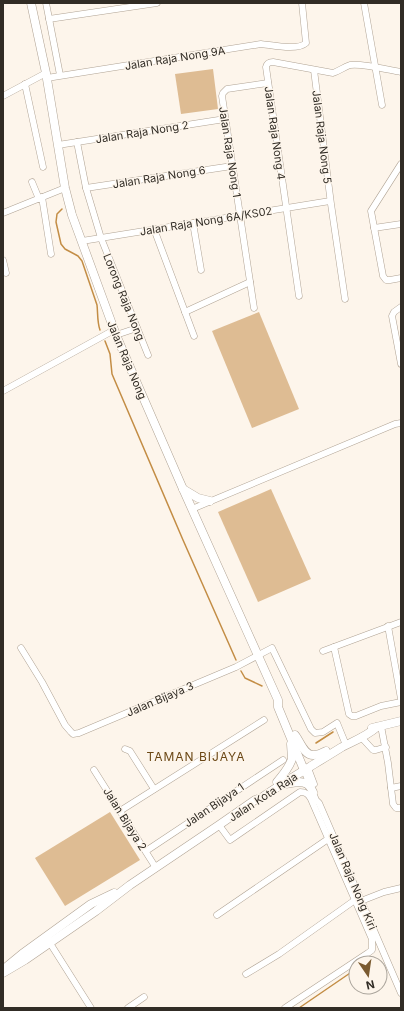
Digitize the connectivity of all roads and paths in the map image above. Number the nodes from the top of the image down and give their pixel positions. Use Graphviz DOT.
graph roads {
  1 [pos="31,3"];
  2 [pos="46,3"];
  3 [pos="157,3"];
  4 [pos="302,3"];
  5 [pos="364,3"];
  6 [pos="49,19"];
  7 [pos="376,68"];
  8 [pos="314,70"];
  9 [pos="401,72"];
  10 [pos="60,75"];
  11 [pos="46,76"];
  12 [pos="268,83"];
  13 [pos="25,84"];
  14 [pos="3,96"];
  15 [pos="382,105"];
  16 [pos="225,119"];
  17 [pos="77,142"];
  18 [pos="58,145"];
  19 [pos="401,164"];
  20 [pos="232,166"];
  21 [pos="43,167"];
  22 [pos="399,170"];
  23 [pos="32,182"];
  24 [pos="65,188"];
  25 [pos="86,188"];
  26 [pos="40,198"];
  27 [pos="330,203"];
  28 [pos="286,208"];
  29 [pos="3,213"];
  30 [pos="240,216"];
  31 [pos="193,223"];
  32 [pos="401,224"];
  33 [pos="374,228"];
  34 [pos="154,229"];
  35 [pos="101,238"];
  36 [pos="82,241"];
  37 [pos="51,254"];
  38 [pos="3,260"];
  39 [pos="201,270"];
  40 [pos="6,273"];
  41 [pos="401,278"];
  42 [pos="250,282"];
  43 [pos="299,296"];
  44 [pos="345,299"];
  45 [pos="254,308"];
  46 [pos="401,308"];
  47 [pos="185,312"];
  48 [pos="137,328"];
  49 [pos="115,333"];
  50 [pos="194,336"];
  51 [pos="148,355"];
  52 [pos="401,364"];
  53 [pos="3,392"];
  54 [pos="401,422"];
  55 [pos="183,489"];
  56 [pos="210,501"];
  57 [pos="192,509"];
  58 [pos="401,622"];
  59 [pos="388,626"];
  60 [pos="334,647"];
  61 [pos="21,648"];
  62 [pos="323,651"];
  63 [pos="258,656"];
  64 [pos="401,700"];
  65 [pos="264,720"];
  66 [pos="401,721"];
  67 [pos="379,727"];
  68 [pos="293,736"];
  69 [pos="361,737"];
  70 [pos="345,743"];
  71 [pos="386,747"];
  72 [pos="125,749"];
  73 [pos="326,751"];
  74 [pos="283,760"];
  75 [pos="306,767"];
  76 [pos="94,770"];
  77 [pos="279,783"];
  78 [pos="401,786"];
  79 [pos="391,788"];
  80 [pos="154,789"];
  81 [pos="313,792"];
  82 [pos="319,803"];
  83 [pos="401,808"];
  84 [pos="120,811"];
  85 [pos="219,825"];
  86 [pos="328,839"];
  87 [pos="146,851"];
  88 [pos="156,868"];
  89 [pos="401,888"];
  90 [pos="358,900"];
  91 [pos="217,915"];
  92 [pos="47,940"];
  93 [pos="3,969"];
  94 [pos="3,973"];
  95 [pos="246,974"];
  96 [pos="401,975"];
  97 [pos="394,977"];
  98 [pos="401,993"];
  99 [pos="144,997"];
  100 [pos="91,1008"];
  101 [pos="128,1008"];
  102 [pos="285,1008"];
  1 -- 11 [label="main road, Jalan Raja Nong"];
  2 -- 6 [label="street"];
  3 -- 6 [label="street"];
  4 -- 10 [label="street, Jalan Raja Nong 9A"];
  5 -- 7 [label="street"];
  6 -- 10 [label="street"];
  7 -- 8 [label="street"];
  7 -- 9 [label="street"];
  7 -- 15 [label="street"];
  8 -- 12 [label="street, Jalan Raja Nong 4"];
  8 -- 27 [label="street, Jalan Raja Nong 5"];
  10 -- 11 [label="street, Jalan Raja Nong 9A"];
  11 -- 13 [label="street, Jalan Raja Nong 9A"];
  11 -- 18 [label="main road, Jalan Raja Nong"];
  12 -- 16 [label="street, Jalan Raja Nong 1"];
  12 -- 28 [label="street, Jalan Raja Nong 4"];
  13 -- 14 [label="street, Jalan Raja Nong 9A"];
  13 -- 21 [label="street"];
  16 -- 17 [label="street, Jalan Raja Nong 2"];
  16 -- 20 [label="street, Jalan Raja Nong 1"];
  17 -- 18 [label="street, Jalan Raja Nong 2"];
  17 -- 25 [label="street"];
  18 -- 24 [label="main road, Jalan Raja Nong"];
  19 -- 22 [label="street"];
  20 -- 25 [label="street, Jalan Raja Nong 6"];
  20 -- 30 [label="street, Jalan Raja Nong 1"];
  22 -- 33 [label="street"];
  23 -- 26 [label="street"];
  24 -- 26 [label="street"];
  24 -- 36 [label="main road, Jalan Raja Nong"];
  25 -- 35 [label="street, Lorong Raja Nong"];
  26 -- 29 [label="street"];
  26 -- 37 [label="street"];
  27 -- 28 [label="street, Jalan Raja Nong 6A/KS02"];
  27 -- 44 [label="street, Jalan Raja Nong 5"];
  28 -- 30 [label="street, Jalan Raja Nong 6A/KS02"];
  28 -- 43 [label="street, Jalan Raja Nong 4"];
  30 -- 31 [label="street, Jalan Raja Nong 6A/KS02"];
  30 -- 42 [label="street, Jalan Raja Nong 1"];
  31 -- 34 [label="street, Jalan Raja Nong 6A/KS02"];
  31 -- 39 [label="street"];
  32 -- 33 [label="street"];
  33 -- 41 [label="street"];
  34 -- 35 [label="street, Jalan Raja Nong 6A/KS02"];
  34 -- 47 [label="street"];
  35 -- 36 [label="street, Jalan Raja Nong 6A/KS02"];
  35 -- 48 [label="street, Lorong Raja Nong"];
  36 -- 49 [label="main road, Jalan Raja Nong"];
  38 -- 40 [label="street"];
  42 -- 45 [label="street, Jalan Raja Nong 1"];
  42 -- 47 [label="street"];
  46 -- 52 [label="street"];
  47 -- 50 [label="street"];
  48 -- 49 [label="street"];
  48 -- 51 [label="street, Lorong Raja Nong"];
  49 -- 53 [label="street"];
  49 -- 55 [label="main road, Jalan Raja Nong"];
  54 -- 56 [label="street"];
  55 -- 56 [label="main road"];
  55 -- 57 [label="main road, Jalan Raja Nong"];
  56 -- 57 [label="street"];
  57 -- 63 [label="main road, Jalan Raja Nong"];
  58 -- 59 [label="street"];
  59 -- 60 [label="street"];
  59 -- 64 [label="street"];
  60 -- 62 [label="street"];
  60 -- 64 [label="street"];
  61 -- 63 [label="street, Jalan Bijaya 3"];
  63 -- 68 [label="main road, Jalan Raja Nong"];
  63 -- 70 [label="street, Jalan Bijaya 3"];
  65 -- 80 [label="street"];
  66 -- 67 [label="main road, Jalan Kota Raja"];
  67 -- 69 [label="main road, Jalan Kota Raja"];
  67 -- 70 [label="main road"];
  67 -- 71 [label="street"];
  68 -- 73 [label="main road"];
  68 -- 75 [label="main road, Jalan Raja Nong"];
  68 -- 77 [label="main road"];
  69 -- 70 [label="main road, Jalan Kota Raja"];
  69 -- 71 [label="street"];
  70 -- 73 [label="main road"];
  70 -- 75 [label="main road, Jalan Kota Raja"];
  71 -- 79 [label="street"];
  72 -- 80 [label="street"];
  73 -- 75 [label="main road"];
  74 -- 87 [label="street, Jalan Bijaya 1"];
  75 -- 77 [label="main road, Jalan Kota Raja"];
  75 -- 81 [label="street, Jalan Raja Nong Kiri"];
  75 -- 82 [label="street"];
  76 -- 84 [label="street, Jalan Bijaya 2"];
  77 -- 81 [label="main road"];
  77 -- 85 [label="main road, Jalan Kota Raja"];
  78 -- 79 [label="street"];
  79 -- 83 [label="street"];
  80 -- 84 [label="street"];
  81 -- 82 [label="street, Jalan Raja Nong Kiri"];
  82 -- 90 [label="street, Jalan Raja Nong Kiri"];
  84 -- 87 [label="street, Jalan Bijaya 2"];
  85 -- 86 [label="street"];
  85 -- 88 [label="main road, Jalan Kota Raja"];
  86 -- 90 [label="street"];
  86 -- 91 [label="street"];
  87 -- 88 [label="street, Jalan Bijaya 2"];
  88 -- 92 [label="main road, Jalan Kota Raja"];
  89 -- 90 [label="street"];
  90 -- 95 [label="street"];
  90 -- 97 [label="street, Jalan Raja Nong Kiri"];
  90 -- 102 [label="street"];
  92 -- 93 [label="main road, Jalan Kota Raja"];
  92 -- 94 [label="main road, Jalan Kota Raja"];
  92 -- 100 [label="street"];
  96 -- 97 [label="street"];
  97 -- 98 [label="street, Jalan Raja Nong Kiri"];
  99 -- 101 [label="street"];
}
